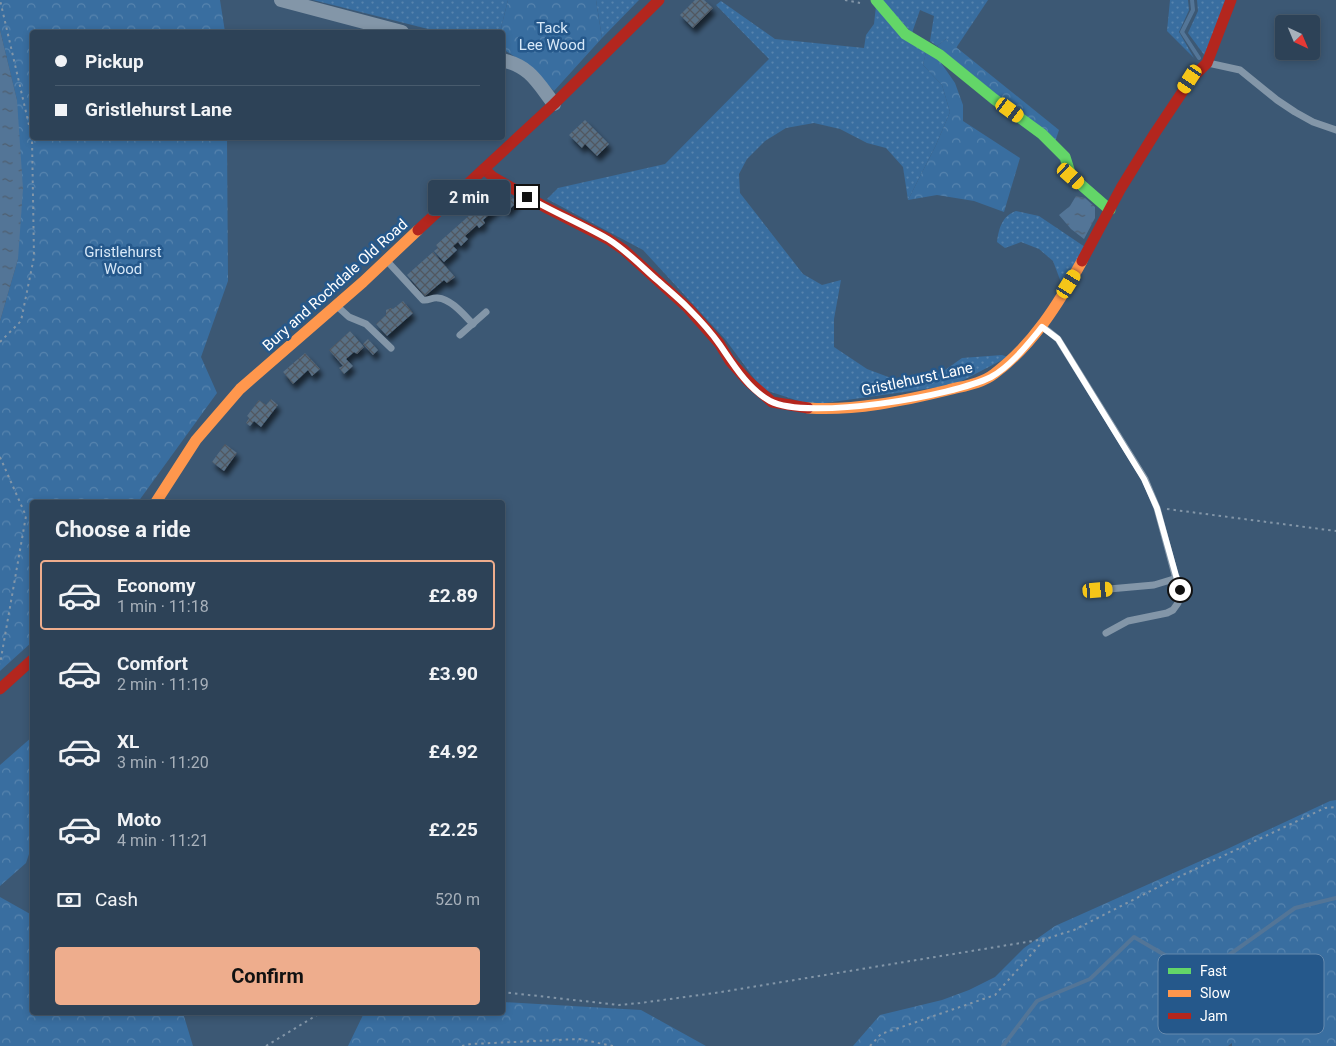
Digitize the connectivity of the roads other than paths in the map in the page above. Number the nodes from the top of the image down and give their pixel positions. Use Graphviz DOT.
graph roads {
  1 [pos="281,0"];
  2 [pos="659,0"];
  3 [pos="876,0"];
  4 [pos="1231,0"];
  5 [pos="394,30"];
  6 [pos="505,61"];
  7 [pos="1207,63"];
  8 [pos="554,104"];
  9 [pos="1336,130"];
  10 [pos="484,169"];
  11 [pos="1110,210"];
  12 [pos="386,260"];
  13 [pos="336,305"];
  14 [pos="486,312"];
  15 [pos="473,324"];
  16 [pos="1042,327"];
  17 [pos="460,335"];
  18 [pos="391,348"];
  19 [pos="157,500"];
  20 [pos="1177,578"];
  21 [pos="1098,590"];
  22 [pos="1106,633"];
  23 [pos="30,662"];
  24 [pos="0,690"];
  1 -- 5 [label="street"];
  2 -- 8 [label="street, Bury and Rochdale Old Road"];
  3 -- 11 [label="street"];
  4 -- 7 [label="street, Gristlehurst Lane"];
  6 -- 8 [label="street"];
  7 -- 9 [label="lane"];
  7 -- 11 [label="street, Gristlehurst Lane"];
  8 -- 10 [label="street, Bury and Rochdale Old Road"];
  10 -- 12 [label="street, Bury and Rochdale Old Road"];
  10 -- 16 [label="street, Gristlehurst Lane"];
  11 -- 16 [label="street, Gristlehurst Lane"];
  12 -- 13 [label="street, Bury and Rochdale Old Road"];
  12 -- 15 [label="lane"];
  13 -- 18 [label="lane"];
  13 -- 19 [label="street, Bury and Rochdale Old Road"];
  14 -- 15 [label="lane"];
  15 -- 17 [label="lane"];
  16 -- 20 [label="lane"];
  20 -- 21 [label="lane"];
  20 -- 22 [label="lane"];
  23 -- 24 [label="street"];
}
